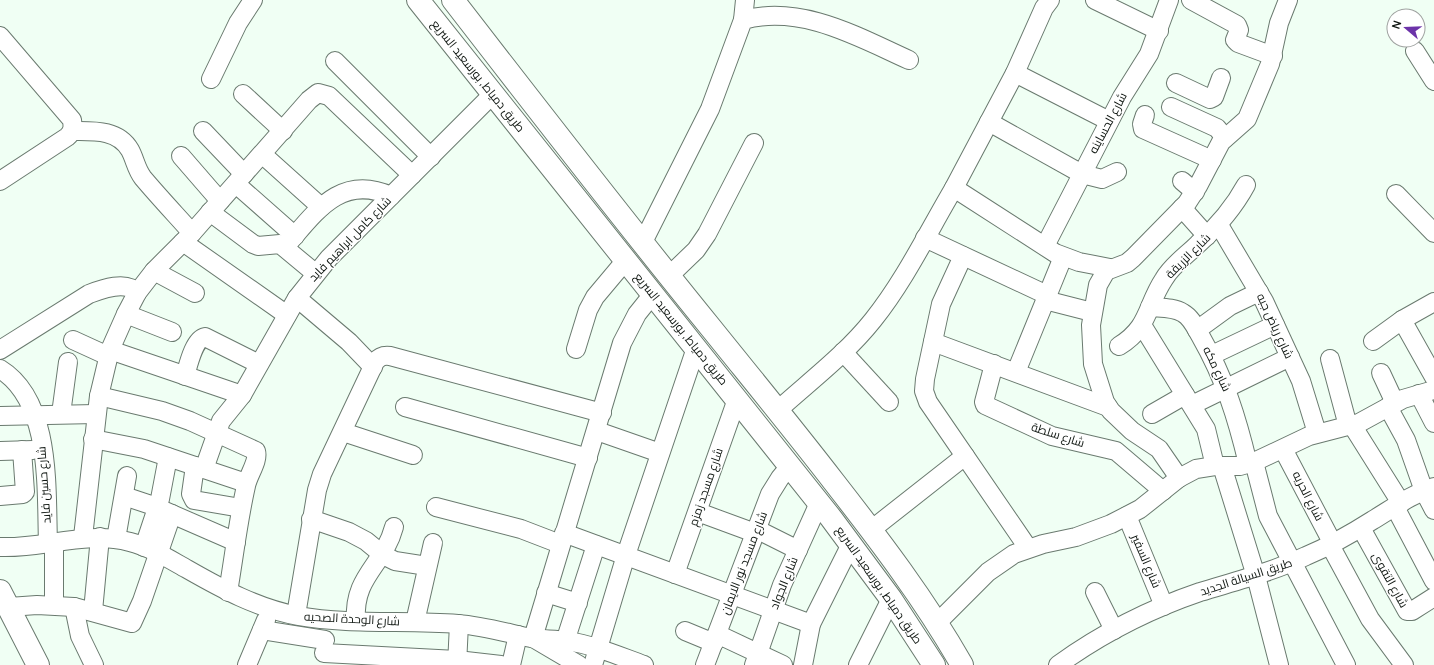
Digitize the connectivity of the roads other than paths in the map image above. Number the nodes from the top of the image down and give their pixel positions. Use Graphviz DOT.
graph roads {
  1 [pos="253,0"];
  2 [pos="418,0"];
  3 [pos="453,0"];
  4 [pos="745,0"];
  5 [pos="1050,0"];
  6 [pos="1095,0"];
  7 [pos="1169,0"];
  8 [pos="1190,0"];
  9 [pos="1288,0"];
  10 [pos="743,20"];
  11 [pos="1159,30"];
  12 [pos="0,36"];
  13 [pos="1415,51"];
  14 [pos="1273,56"];
  15 [pos="909,60"];
  16 [pos="335,61"];
  17 [pos="1014,73"];
  18 [pos="1221,78"];
  19 [pos="211,80"];
  20 [pos="1434,81"];
  21 [pos="1176,84"];
  22 [pos="243,94"];
  23 [pos="493,94"];
  24 [pos="1208,98"];
  25 [pos="1171,107"];
  26 [pos="1145,115"];
  27 [pos="1199,119"];
  28 [pos="1109,121"];
  29 [pos="989,122"];
  30 [pos="399,125"];
  31 [pos="283,130"];
  32 [pos="72,131"];
  33 [pos="203,131"];
  34 [pos="1225,138"];
  35 [pos="754,142"];
  36 [pos="380,143"];
  37 [pos="262,154"];
  38 [pos="181,156"];
  39 [pos="430,157"];
  40 [pos="1212,160"];
  41 [pos="1117,172"];
  42 [pos="1082,174"];
  43 [pos="412,176"];
  44 [pos="240,179"];
  45 [pos="0,181"];
  46 [pos="1246,185"];
  47 [pos="954,188"];
  48 [pos="1396,194"];
  49 [pos="391,196"];
  50 [pos="215,207"];
  51 [pos="321,207"];
  52 [pos="1182,208"];
  53 [pos="1432,225"];
  54 [pos="1213,231"];
  55 [pos="187,238"];
  56 [pos="925,238"];
  57 [pos="290,242"];
  58 [pos="642,244"];
  59 [pos="1045,246"];
  60 [pos="963,256"];
  61 [pos="1063,257"];
  62 [pos="626,260"];
  63 [pos="1110,268"];
  64 [pos="154,271"];
  65 [pos="316,273"];
  66 [pos="669,276"];
  67 [pos="1259,292"];
  68 [pos="195,293"];
  69 [pos="137,294"];
  70 [pos="653,294"];
  71 [pos="297,298"];
  72 [pos="1046,298"];
  73 [pos="1150,307"];
  74 [pos="1432,307"];
  75 [pos="1092,312"];
  76 [pos="126,314"];
  77 [pos="287,314"];
  78 [pos="1402,320"];
  79 [pos="1142,325"];
  80 [pos="1275,325"];
  81 [pos="1197,330"];
  82 [pos="172,332"];
  83 [pos="73,340"];
  84 [pos="1373,341"];
  85 [pos="933,342"];
  86 [pos="1119,346"];
  87 [pos="696,348"];
  88 [pos="576,349"];
  89 [pos="0,350"];
  90 [pos="843,352"];
  91 [pos="109,353"];
  92 [pos="1212,355"];
  93 [pos="1290,357"];
  94 [pos="1330,359"];
  95 [pos="68,362"];
  96 [pos="259,364"];
  97 [pos="994,364"];
  98 [pos="373,367"];
  99 [pos="0,369"];
  100 [pos="1016,372"];
  101 [pos="1381,373"];
  102 [pos="185,376"];
  103 [pos="1434,377"];
  104 [pos="1227,388"];
  105 [pos="1427,392"];
  106 [pos="242,395"];
  107 [pos="99,396"];
  108 [pos="737,399"];
  109 [pos="1188,400"];
  110 [pos="889,402"];
  111 [pos="1391,405"];
  112 [pos="1108,406"];
  113 [pos="405,407"];
  114 [pos="778,410"];
  115 [pos="602,413"];
  116 [pos="62,414"];
  117 [pos="96,414"];
  118 [pos="1152,414"];
  119 [pos="35,415"];
  120 [pos="0,416"];
  121 [pos="1434,423"];
  122 [pos="1350,425"];
  123 [pos="596,431"];
  124 [pos="217,432"];
  125 [pos="343,432"];
  126 [pos="1317,433"];
  127 [pos="93,439"];
  128 [pos="1283,449"];
  129 [pos="0,450"];
  130 [pos="22,450"];
  131 [pos="43,450"];
  132 [pos="660,453"];
  133 [pos="413,455"];
  134 [pos="965,456"];
  135 [pos="168,457"];
  136 [pos="588,458"];
  137 [pos="1251,463"];
  138 [pos="790,466"];
  139 [pos="1218,466"];
  140 [pos="200,468"];
  141 [pos="127,476"];
  142 [pos="1179,478"];
  143 [pos="246,483"];
  144 [pos="1429,489"];
  145 [pos="1163,492"];
  146 [pos="0,496"];
  147 [pos="124,496"];
  148 [pos="819,502"];
  149 [pos="1398,505"];
  150 [pos="436,507"];
  151 [pos="241,508"];
  152 [pos="1434,510"];
  153 [pos="165,511"];
  154 [pos="698,512"];
  155 [pos="1127,516"];
  156 [pos="312,519"];
  157 [pos="866,523"];
  158 [pos="394,527"];
  159 [pos="1361,528"];
  160 [pos="756,531"];
  161 [pos="100,538"];
  162 [pos="562,538"];
  163 [pos="846,538"];
  164 [pos="236,542"];
  165 [pos="51,543"];
  166 [pos="433,543"];
  167 [pos="596,545"];
  168 [pos="1331,545"];
  169 [pos="0,547"];
  170 [pos="1028,548"];
  171 [pos="151,550"];
  172 [pos="798,550"];
  173 [pos="383,555"];
  174 [pos="890,555"];
  175 [pos="626,556"];
  176 [pos="1291,563"];
  177 [pos="427,566"];
  178 [pos="871,570"];
  179 [pos="675,574"];
  180 [pos="1256,576"];
  181 [pos="1434,581"];
  182 [pos="228,592"];
  183 [pos="1095,592"];
  184 [pos="546,594"];
  185 [pos="732,595"];
  186 [pos="891,599"];
  187 [pos="578,603"];
  188 [pos="1432,604"];
  189 [pos="3,605"];
  190 [pos="54,605"];
  191 [pos="1164,606"];
  192 [pos="74,607"];
  193 [pos="271,609"];
  194 [pos="773,610"];
  195 [pos="93,611"];
  196 [pos="296,615"];
  197 [pos="326,620"];
  198 [pos="356,620"];
  199 [pos="415,622"];
  200 [pos="459,624"];
  201 [pos="811,624"];
  202 [pos="937,624"];
  203 [pos="262,630"];
  204 [pos="1114,630"];
  205 [pos="685,631"];
  206 [pos="525,637"];
  207 [pos="715,639"];
  208 [pos="563,648"];
  209 [pos="324,653"];
  210 [pos="595,657"];
  211 [pos="756,659"];
  212 [pos="457,662"];
  213 [pos="929,662"];
  214 [pos="22,665"];
  215 [pos="38,665"];
  216 [pos="94,665"];
  217 [pos="247,665"];
  218 [pos="501,665"];
  219 [pos="511,665"];
  220 [pos="579,665"];
  221 [pos="644,665"];
  222 [pos="705,665"];
  223 [pos="783,665"];
  224 [pos="803,665"];
  225 [pos="858,665"];
  226 [pos="962,665"];
  227 [pos="1058,665"];
  228 [pos="1279,665"];
  229 [pos="1346,665"];
  230 [pos="1404,665"];
  1 -- 19 [label="street"];
  2 -- 23 [label="main road, طريق دمياط, بورسعيد السريع"];
  3 -- 58 [label="main road, طريق دمياط, بورسعيد السريع"];
  4 -- 10 [label="street"];
  5 -- 17 [label="street"];
  6 -- 11 [label="street"];
  7 -- 11 [label="street, شارع الحساينه"];
  8 -- 14 [label="street"];
  9 -- 14 [label="street"];
  10 -- 15 [label="street"];
  10 -- 58 [label="street"];
  11 -- 28 [label="street, شارع الحساينه"];
  12 -- 32 [label="street"];
  13 -- 20 [label="street"];
  14 -- 34 [label="street"];
  16 -- 30 [label="street"];
  17 -- 28 [label="street"];
  17 -- 29 [label="street"];
  18 -- 24 [label="street"];
  21 -- 24 [label="street"];
  22 -- 31 [label="street"];
  23 -- 39 [label="street, شارع كامل ابراهيم فايد"];
  23 -- 62 [label="main road, طريق دمياط, بورسعيد السريع"];
  24 -- 27 [label="street"];
  25 -- 27 [label="street"];
  26 -- 40 [label="street"];
  27 -- 34 [label="street"];
  28 -- 42 [label="street, شارع الحساينه"];
  29 -- 42 [label="street"];
  29 -- 47 [label="street"];
  30 -- 36 [label="street"];
  30 -- 39 [label="street"];
  31 -- 36 [label="street"];
  31 -- 37 [label="street"];
  32 -- 45 [label="street"];
  32 -- 55 [label="street"];
  33 -- 44 [label="street"];
  34 -- 40 [label="street"];
  35 -- 66 [label="street"];
  36 -- 43 [label="street"];
  37 -- 44 [label="street"];
  37 -- 51 [label="street"];
  38 -- 50 [label="street"];
  39 -- 43 [label="street, شارع كامل ابراهيم فايد"];
  40 -- 52 [label="street"];
  41 -- 42 [label="street"];
  42 -- 59 [label="street, شارع الحساينه"];
  43 -- 49 [label="street, شارع كامل ابراهيم فايد"];
  44 -- 50 [label="street"];
  44 -- 57 [label="street"];
  46 -- 54 [label="street, شارع الزريقة"];
  47 -- 56 [label="street"];
  47 -- 59 [label="street"];
  48 -- 53 [label="street"];
  49 -- 51 [label="street"];
  49 -- 65 [label="street, شارع كامل ابراهيم فايد"];
  50 -- 55 [label="street"];
  50 -- 57 [label="street"];
  51 -- 57 [label="street"];
  52 -- 54 [label="street, شارع رياض جبه"];
  52 -- 63 [label="street"];
  54 -- 67 [label="street, شارع رياض جبه"];
  54 -- 73 [label="street, شارع الزريقة"];
  55 -- 64 [label="street"];
  55 -- 77 [label="street"];
  56 -- 60 [label="street"];
  56 -- 90 [label="street"];
  57 -- 65 [label="street"];
  58 -- 66 [label="main road, طريق دمياط, بورسعيد السريع"];
  59 -- 61 [label="street"];
  60 -- 72 [label="street"];
  60 -- 85 [label="street"];
  61 -- 63 [label="street"];
  61 -- 72 [label="street"];
  62 -- 70 [label="main road, طريق دمياط, بورسعيد السريع"];
  62 -- 88 [label="street"];
  63 -- 75 [label="street"];
  64 -- 68 [label="street"];
  64 -- 69 [label="street"];
  65 -- 71 [label="street, شارع كامل ابراهيم فايد"];
  66 -- 114 [label="main road, طريق دمياط, بورسعيد السريع"];
  67 -- 80 [label="street, شارع رياض جبه"];
  67 -- 81 [label="street"];
  69 -- 76 [label="street"];
  69 -- 89 [label="street"];
  70 -- 87 [label="main road, طريق دمياط, بورسعيد السريع"];
  70 -- 115 [label="street"];
  71 -- 77 [label="street, شارع كامل ابراهيم فايد"];
  71 -- 98 [label="street"];
  72 -- 75 [label="street"];
  72 -- 100 [label="street"];
  73 -- 79 [label="street, شارع الزريقة"];
  73 -- 81 [label="street, شارع مكه"];
  74 -- 78 [label="street"];
  75 -- 112 [label="street"];
  76 -- 82 [label="street"];
  76 -- 91 [label="street"];
  77 -- 96 [label="street, شارع كامل ابراهيم فايد"];
  78 -- 84 [label="street"];
  78 -- 103 [label="street"];
  79 -- 86 [label="street, شارع الزريقة"];
  79 -- 109 [label="street"];
  80 -- 92 [label="street"];
  80 -- 93 [label="street, شارع رياض جبه"];
  81 -- 92 [label="street, شارع مكه"];
  83 -- 91 [label="street"];
  85 -- 97 [label="street"];
  85 -- 134 [label="street"];
  87 -- 108 [label="main road, طريق دمياط, بورسعيد السريع"];
  87 -- 132 [label="street"];
  90 -- 110 [label="street"];
  90 -- 114 [label="street"];
  91 -- 102 [label="street"];
  91 -- 107 [label="street"];
  92 -- 104 [label="street, شارع مكه"];
  93 -- 104 [label="street"];
  93 -- 126 [label="street, شارع رياض جبه"];
  94 -- 122 [label="street"];
  95 -- 116 [label="street"];
  96 -- 102 [label="street"];
  96 -- 106 [label="street, شارع كامل ابراهيم فايد"];
  97 -- 100 [label="street"];
  97 -- 145 [label="street, شارع سلطة"];
  98 -- 115 [label="street"];
  98 -- 125 [label="street"];
  99 -- 119 [label="street, شارع حسين فايد"];
  100 -- 112 [label="street"];
  101 -- 111 [label="street"];
  102 -- 106 [label="street"];
  104 -- 109 [label="street"];
  104 -- 137 [label="street, شارع مكه"];
  105 -- 111 [label="street"];
  105 -- 121 [label="street"];
  106 -- 124 [label="street, شارع كامل ابراهيم فايد"];
  107 -- 117 [label="street"];
  107 -- 124 [label="street"];
  108 -- 138 [label="main road, طريق دمياط, بورسعيد السريع"];
  108 -- 154 [label="street, شارع مسجد زمزم"];
  109 -- 118 [label="street"];
  109 -- 139 [label="street"];
  111 -- 122 [label="street"];
  111 -- 144 [label="street"];
  112 -- 142 [label="street"];
  113 -- 136 [label="street"];
  114 -- 157 [label="main road, طريق دمياط, بورسعيد السريع"];
  115 -- 123 [label="street"];
  116 -- 117 [label="street"];
  116 -- 119 [label="street"];
  117 -- 127 [label="street"];
  119 -- 120 [label="street"];
  119 -- 131 [label="street, شارع حسين فايد"];
  122 -- 126 [label="street"];
  122 -- 149 [label="street"];
  123 -- 132 [label="street"];
  123 -- 136 [label="street"];
  124 -- 140 [label="street, شارع كامل ابراهيم فايد"];
  124 -- 143 [label="street"];
  125 -- 133 [label="street"];
  125 -- 156 [label="street"];
  126 -- 128 [label="street"];
  127 -- 135 [label="street"];
  127 -- 161 [label="street"];
  128 -- 137 [label="street"];
  128 -- 168 [label="street, شارع الحريه"];
  129 -- 130 [label="street"];
  130 -- 131 [label="street"];
  130 -- 146 [label="street"];
  131 -- 165 [label="street, شارع حسين فايد"];
  132 -- 175 [label="street"];
  134 -- 157 [label="street"];
  134 -- 170 [label="street"];
  135 -- 140 [label="street"];
  135 -- 153 [label="street"];
  136 -- 162 [label="street"];
  137 -- 139 [label="street"];
  137 -- 176 [label="street, شارع مكه"];
  138 -- 148 [label="main road, طريق دمياط, بورسعيد السريع"];
  138 -- 160 [label="street, شارع مسجد نور الايمان"];
  139 -- 142 [label="street"];
  139 -- 180 [label="street"];
  140 -- 143 [label="street"];
  140 -- 151 [label="street, شارع كامل ابراهيم فايد"];
  141 -- 147 [label="street"];
  142 -- 145 [label="street"];
  143 -- 151 [label="street"];
  144 -- 149 [label="street, طريق السيالة الجديد"];
  144 -- 152 [label="street"];
  145 -- 155 [label="street"];
  147 -- 153 [label="street"];
  147 -- 161 [label="street"];
  148 -- 163 [label="main road, طريق دمياط, بورسعيد السريع"];
  148 -- 172 [label="street, شارع الجواد"];
  149 -- 159 [label="street, طريق السيالة الجديد"];
  149 -- 181 [label="street"];
  150 -- 162 [label="street"];
  151 -- 164 [label="street"];
  153 -- 164 [label="street"];
  153 -- 171 [label="street"];
  154 -- 160 [label="street"];
  154 -- 179 [label="street, شارع مسجد زمزم"];
  155 -- 170 [label="street"];
  155 -- 191 [label="street, شارع السفير"];
  156 -- 173 [label="street"];
  156 -- 196 [label="street"];
  157 -- 163 [label="main road"];
  157 -- 174 [label="main road, طريق دمياط, بورسعيد السريع"];
  158 -- 173 [label="street"];
  159 -- 168 [label="street, طريق السيالة الجديد"];
  159 -- 188 [label="street, شارع التقوى"];
  160 -- 172 [label="street"];
  160 -- 185 [label="street, شارع مسجد نور الايمان"];
  161 -- 165 [label="street, شارع الوحدة الصحيه"];
  161 -- 171 [label="street, شارع الوحدة الصحيه"];
  161 -- 195 [label="street"];
  162 -- 167 [label="street"];
  162 -- 184 [label="street"];
  163 -- 178 [label="main road, طريق دمياط, بورسعيد السريع"];
  163 -- 201 [label="street"];
  164 -- 182 [label="street"];
  165 -- 169 [label="street, شارع الوحدة الصحيه"];
  165 -- 190 [label="street, شارع حسين فايد"];
  166 -- 177 [label="street"];
  167 -- 175 [label="street"];
  167 -- 187 [label="street"];
  168 -- 176 [label="street, طريق السيالة الجديد"];
  168 -- 230 [label="street, شارع الحريه"];
  170 -- 202 [label="street"];
  171 -- 182 [label="street, شارع الوحدة الصحيه"];
  171 -- 195 [label="street"];
  172 -- 194 [label="street, شارع الجواد"];
  173 -- 177 [label="street"];
  173 -- 198 [label="street"];
  174 -- 178 [label="main road"];
  174 -- 202 [label="main road, طريق دمياط, بورسعيد السريع"];
  175 -- 179 [label="street"];
  175 -- 210 [label="street"];
  176 -- 180 [label="street, طريق السيالة الجديد"];
  176 -- 229 [label="street, شارع مكه"];
  177 -- 199 [label="street"];
  178 -- 186 [label="main road, طريق دمياط, بورسعيد السريع"];
  179 -- 185 [label="street"];
  180 -- 191 [label="street, طريق السيالة الجديد"];
  180 -- 228 [label="street"];
  182 -- 193 [label="street, شارع الوحدة الصحيه"];
  183 -- 204 [label="street"];
  184 -- 187 [label="street"];
  184 -- 206 [label="street"];
  185 -- 194 [label="street"];
  185 -- 207 [label="street, شارع مسجد نور الايمان"];
  186 -- 213 [label="main road, طريق دمياط, بورسعيد السريع"];
  186 -- 225 [label="street"];
  187 -- 208 [label="street"];
  189 -- 190 [label="street"];
  189 -- 214 [label="main road"];
  189 -- 215 [label="main road"];
  190 -- 192 [label="street"];
  191 -- 204 [label="street, طريق السيالة الجديد"];
  192 -- 195 [label="street"];
  192 -- 216 [label="street"];
  193 -- 196 [label="street, شارع الوحدة الصحيه"];
  193 -- 203 [label="street"];
  194 -- 201 [label="street"];
  194 -- 211 [label="street, شارع الجواد"];
  196 -- 197 [label="street, شارع الوحدة الصحيه"];
  197 -- 198 [label="street, شارع الوحدة الصحيه"];
  197 -- 209 [label="street"];
  198 -- 199 [label="street, شارع الوحدة الصحيه"];
  199 -- 200 [label="street, شارع الوحدة الصحيه"];
  200 -- 206 [label="street, شارع الوحدة الصحيه"];
  200 -- 212 [label="street"];
  201 -- 224 [label="street"];
  202 -- 226 [label="main road, طريق دمياط, بورسعيد السريع"];
  203 -- 209 [label="street"];
  203 -- 217 [label="street"];
  204 -- 227 [label="street, طريق السيالة الجديد"];
  205 -- 207 [label="street"];
  206 -- 208 [label="street, شارع الوحدة الصحيه"];
  206 -- 219 [label="street"];
  207 -- 211 [label="street"];
  207 -- 222 [label="street, شارع مسجد نور الايمان"];
  208 -- 210 [label="street, شارع الوحدة الصحيه"];
  208 -- 220 [label="street"];
  209 -- 212 [label="street"];
  210 -- 221 [label="street, شارع الوحدة الصحيه"];
  211 -- 223 [label="street"];
  212 -- 218 [label="street"];
}
